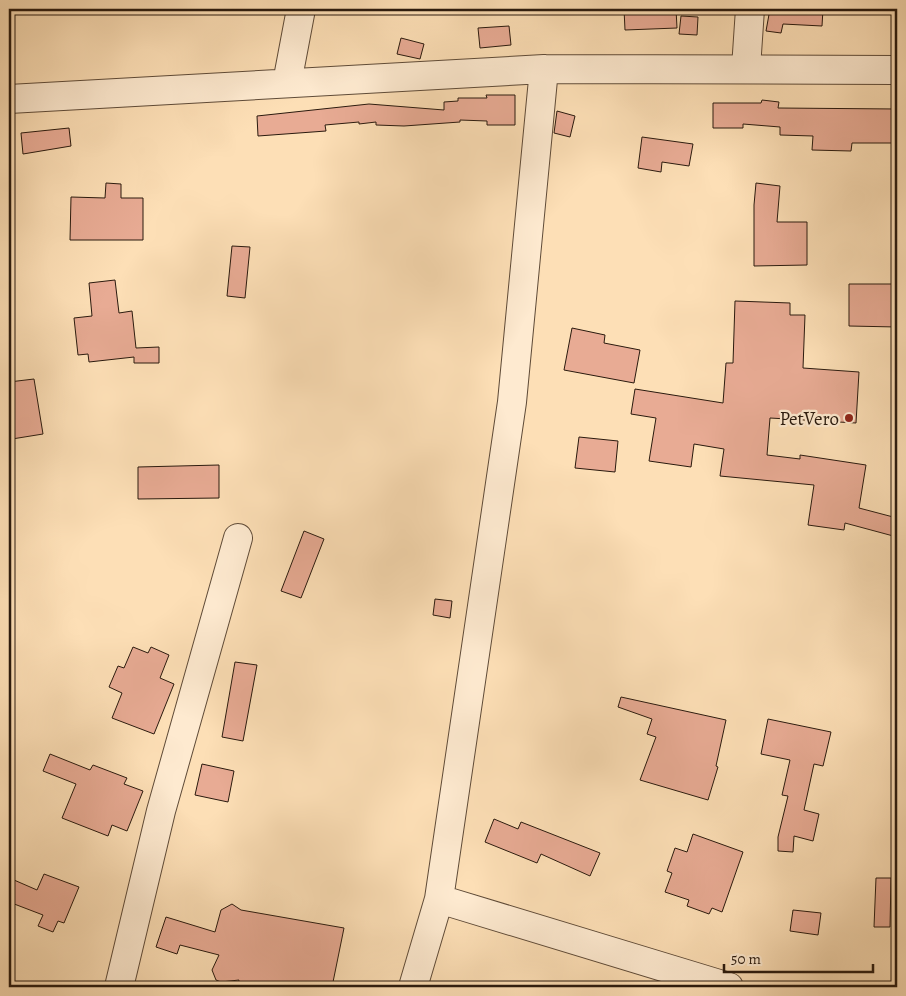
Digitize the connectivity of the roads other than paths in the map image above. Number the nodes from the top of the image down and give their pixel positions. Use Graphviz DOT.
graph roads {
  1 [pos="301,9"];
  2 [pos="750,9"];
  3 [pos="746,68"];
  4 [pos="544,69"];
  5 [pos="897,70"];
  6 [pos="287,84"];
  7 [pos="9,99"];
  8 [pos="238,538"];
  9 [pos="438,899"];
  10 [pos="119,987"];
  11 [pos="413,987"];
  12 [pos="729,987"];
  1 -- 6 [label="street"];
  2 -- 3 [label="street"];
  3 -- 4 [label="street"];
  3 -- 5 [label="street"];
  4 -- 6 [label="street"];
  4 -- 9 [label="street"];
  6 -- 7 [label="street"];
  8 -- 10 [label="street"];
  9 -- 11 [label="street"];
  9 -- 12 [label="street"];
}
